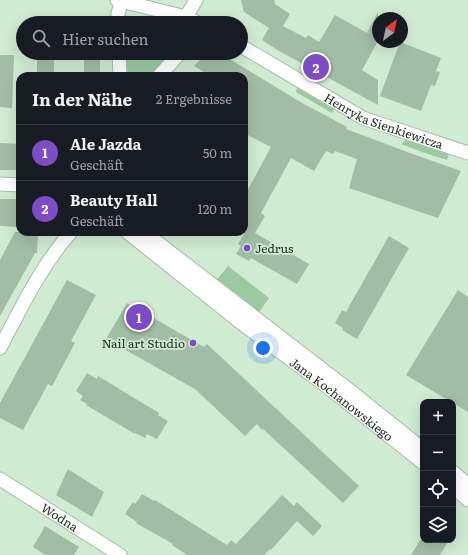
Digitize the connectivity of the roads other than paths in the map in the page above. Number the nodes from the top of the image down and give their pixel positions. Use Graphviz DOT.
graph roads {
  1 [pos="196,0"];
  2 [pos="119,1"];
  3 [pos="118,16"];
  4 [pos="182,16"];
  5 [pos="187,16"];
  6 [pos="248,50"];
  7 [pos="119,60"];
  8 [pos="174,60"];
  9 [pos="120,72"];
  10 [pos="163,72"];
  11 [pos="468,154"];
  12 [pos="0,184"];
  13 [pos="16,185"];
  14 [pos="68,236"];
  15 [pos="132,236"];
  16 [pos="149,236"];
  17 [pos="0,348"];
  18 [pos="420,447"];
  19 [pos="420,461"];
  20 [pos="456,475"];
  21 [pos="0,479"];
  22 [pos="468,486"];
  23 [pos="456,489"];
  24 [pos="468,500"];
  25 [pos="120,555"];
  1 -- 5 [label="street"];
  2 -- 3 [label="street"];
  2 -- 4 [label="street"];
  6 -- 11 [label="street, Henryka Sienkiewicza"];
  7 -- 9 [label="street"];
  8 -- 10 [label="street"];
  12 -- 13 [label="street"];
  14 -- 17 [label="street"];
  15 -- 19 [label="street, Jana Kochanowskiego"];
  16 -- 18 [label="street, Jana Kochanowskiego"];
  20 -- 22 [label="street"];
  21 -- 25 [label="street, Wodna"];
  23 -- 24 [label="street"];
}
